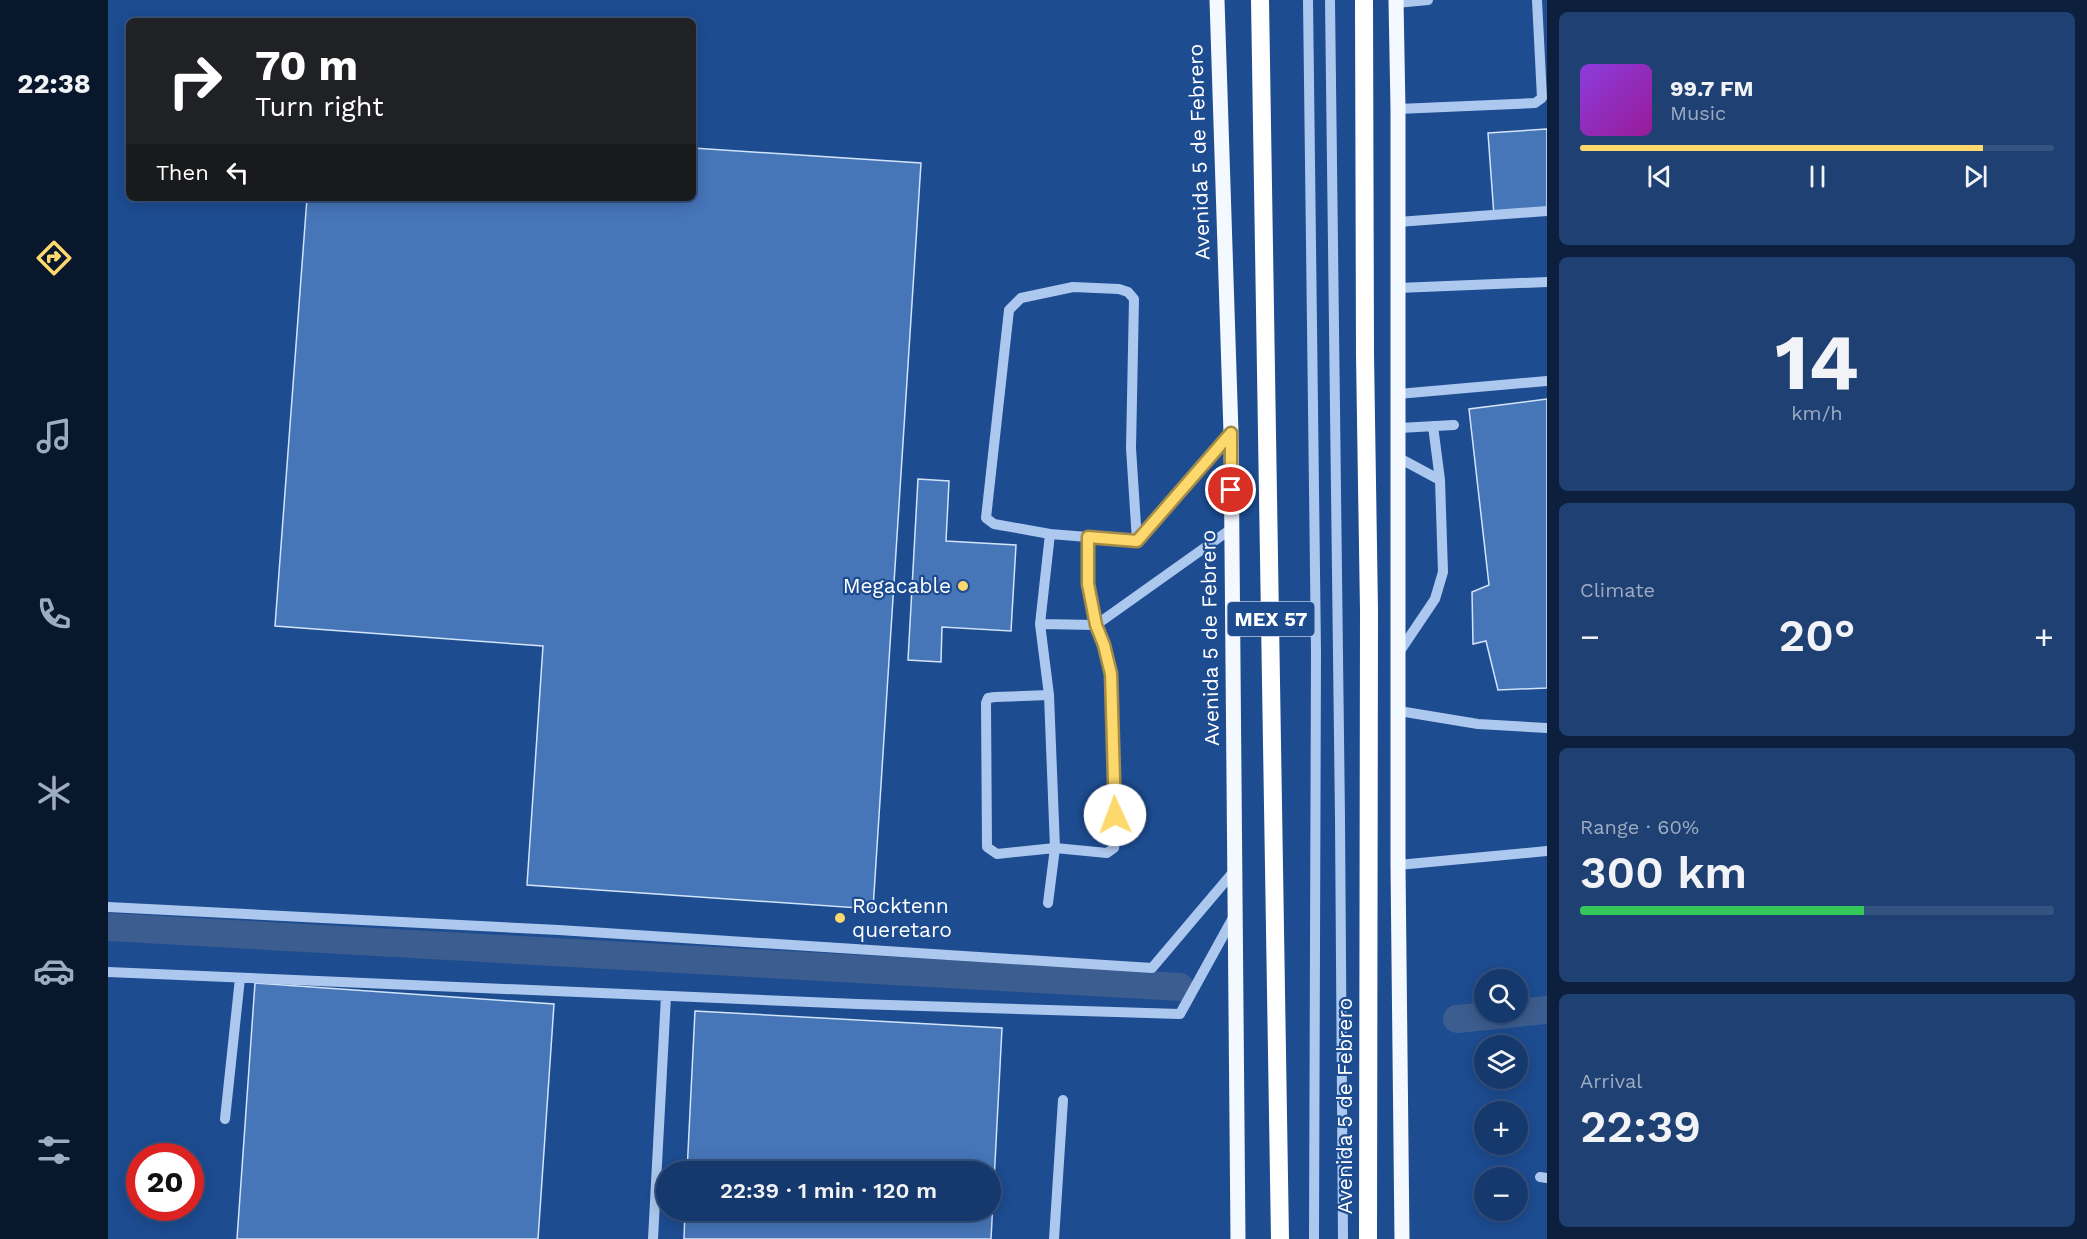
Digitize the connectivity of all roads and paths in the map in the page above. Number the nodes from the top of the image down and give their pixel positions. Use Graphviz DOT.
graph roads {
  1 [pos="1217,0"];
  2 [pos="1260,0"];
  3 [pos="1308,0"];
  4 [pos="1330,0"];
  5 [pos="1364,0"];
  6 [pos="1428,0"];
  7 [pos="1537,0"];
  8 [pos="1396,2"];
  9 [pos="1398,109"];
  10 [pos="1547,211"];
  11 [pos="1398,222"];
  12 [pos="1547,282"];
  13 [pos="1398,288"];
  14 [pos="1547,381"];
  15 [pos="1398,394"];
  16 [pos="1454,425"];
  17 [pos="1433,426"];
  18 [pos="1399,429"];
  19 [pos="1231,433"];
  20 [pos="1399,458"];
  21 [pos="1440,480"];
  22 [pos="1231,529"];
  23 [pos="1050,534"];
  24 [pos="1088,537"];
  25 [pos="1137,541"];
  26 [pos="1040,624"];
  27 [pos="1096,625"];
  28 [pos="1400,651"];
  29 [pos="1049,695"];
  30 [pos="1399,711"];
  31 [pos="1547,728"];
  32 [pos="1055,848"];
  33 [pos="1547,851"];
  34 [pos="1398,866"];
  35 [pos="1235,870"];
  36 [pos="1048,903"];
  37 [pos="108,908"];
  38 [pos="1235,913"];
  39 [pos="108,972"];
  40 [pos="240,978"];
  41 [pos="666,996"];
  42 [pos="1063,1100"];
  43 [pos="225,1119"];
  44 [pos="653,1239"];
  45 [pos="1054,1239"];
  46 [pos="1238,1239"];
  47 [pos="1280,1239"];
  48 [pos="1314,1239"];
  49 [pos="1343,1239"];
  50 [pos="1368,1239"];
  51 [pos="1402,1239"];
  1 -- 19 [label="main road, Avenida 5 de Febrero"];
  2 -- 47 [label="highway, MEX 57"];
  3 -- 48 [label="lane"];
  4 -- 49 [label="lane"];
  5 -- 50 [label="highway, Avenida 5 de Febrero"];
  6 -- 8 [label="lane"];
  7 -- 9 [label="lane"];
  8 -- 9 [label="main road"];
  9 -- 11 [label="main road"];
  10 -- 11 [label="lane"];
  11 -- 13 [label="main road"];
  12 -- 13 [label="lane"];
  13 -- 15 [label="main road"];
  14 -- 15 [label="lane"];
  15 -- 18 [label="main road"];
  16 -- 17 [label="lane"];
  17 -- 18 [label="lane"];
  17 -- 21 [label="lane"];
  18 -- 20 [label="main road"];
  19 -- 22 [label="main road, Avenida 5 de Febrero"];
  19 -- 25 [label="lane"];
  20 -- 21 [label="lane"];
  20 -- 28 [label="main road"];
  21 -- 28 [label="lane"];
  22 -- 27 [label="lane"];
  22 -- 35 [label="main road, Avenida 5 de Febrero"];
  23 -- 24 [label="lane"];
  23 -- 25 [label="lane"];
  23 -- 26 [label="lane"];
  24 -- 25 [label="lane"];
  24 -- 27 [label="lane"];
  26 -- 27 [label="lane"];
  26 -- 29 [label="lane"];
  27 -- 32 [label="lane"];
  28 -- 30 [label="main road"];
  29 -- 32 [label="lane"];
  29 -- 32 [label="lane"];
  30 -- 31 [label="lane"];
  30 -- 34 [label="main road"];
  32 -- 36 [label="lane"];
  33 -- 34 [label="lane"];
  34 -- 51 [label="main road"];
  35 -- 37 [label="lane"];
  35 -- 38 [label="main road, Avenida 5 de Febrero"];
  38 -- 41 [label="lane"];
  38 -- 46 [label="main road, Avenida 5 de Febrero"];
  39 -- 40 [label="lane"];
  40 -- 41 [label="lane"];
  40 -- 43 [label="lane"];
  41 -- 44 [label="lane"];
  42 -- 45 [label="lane"];
}
